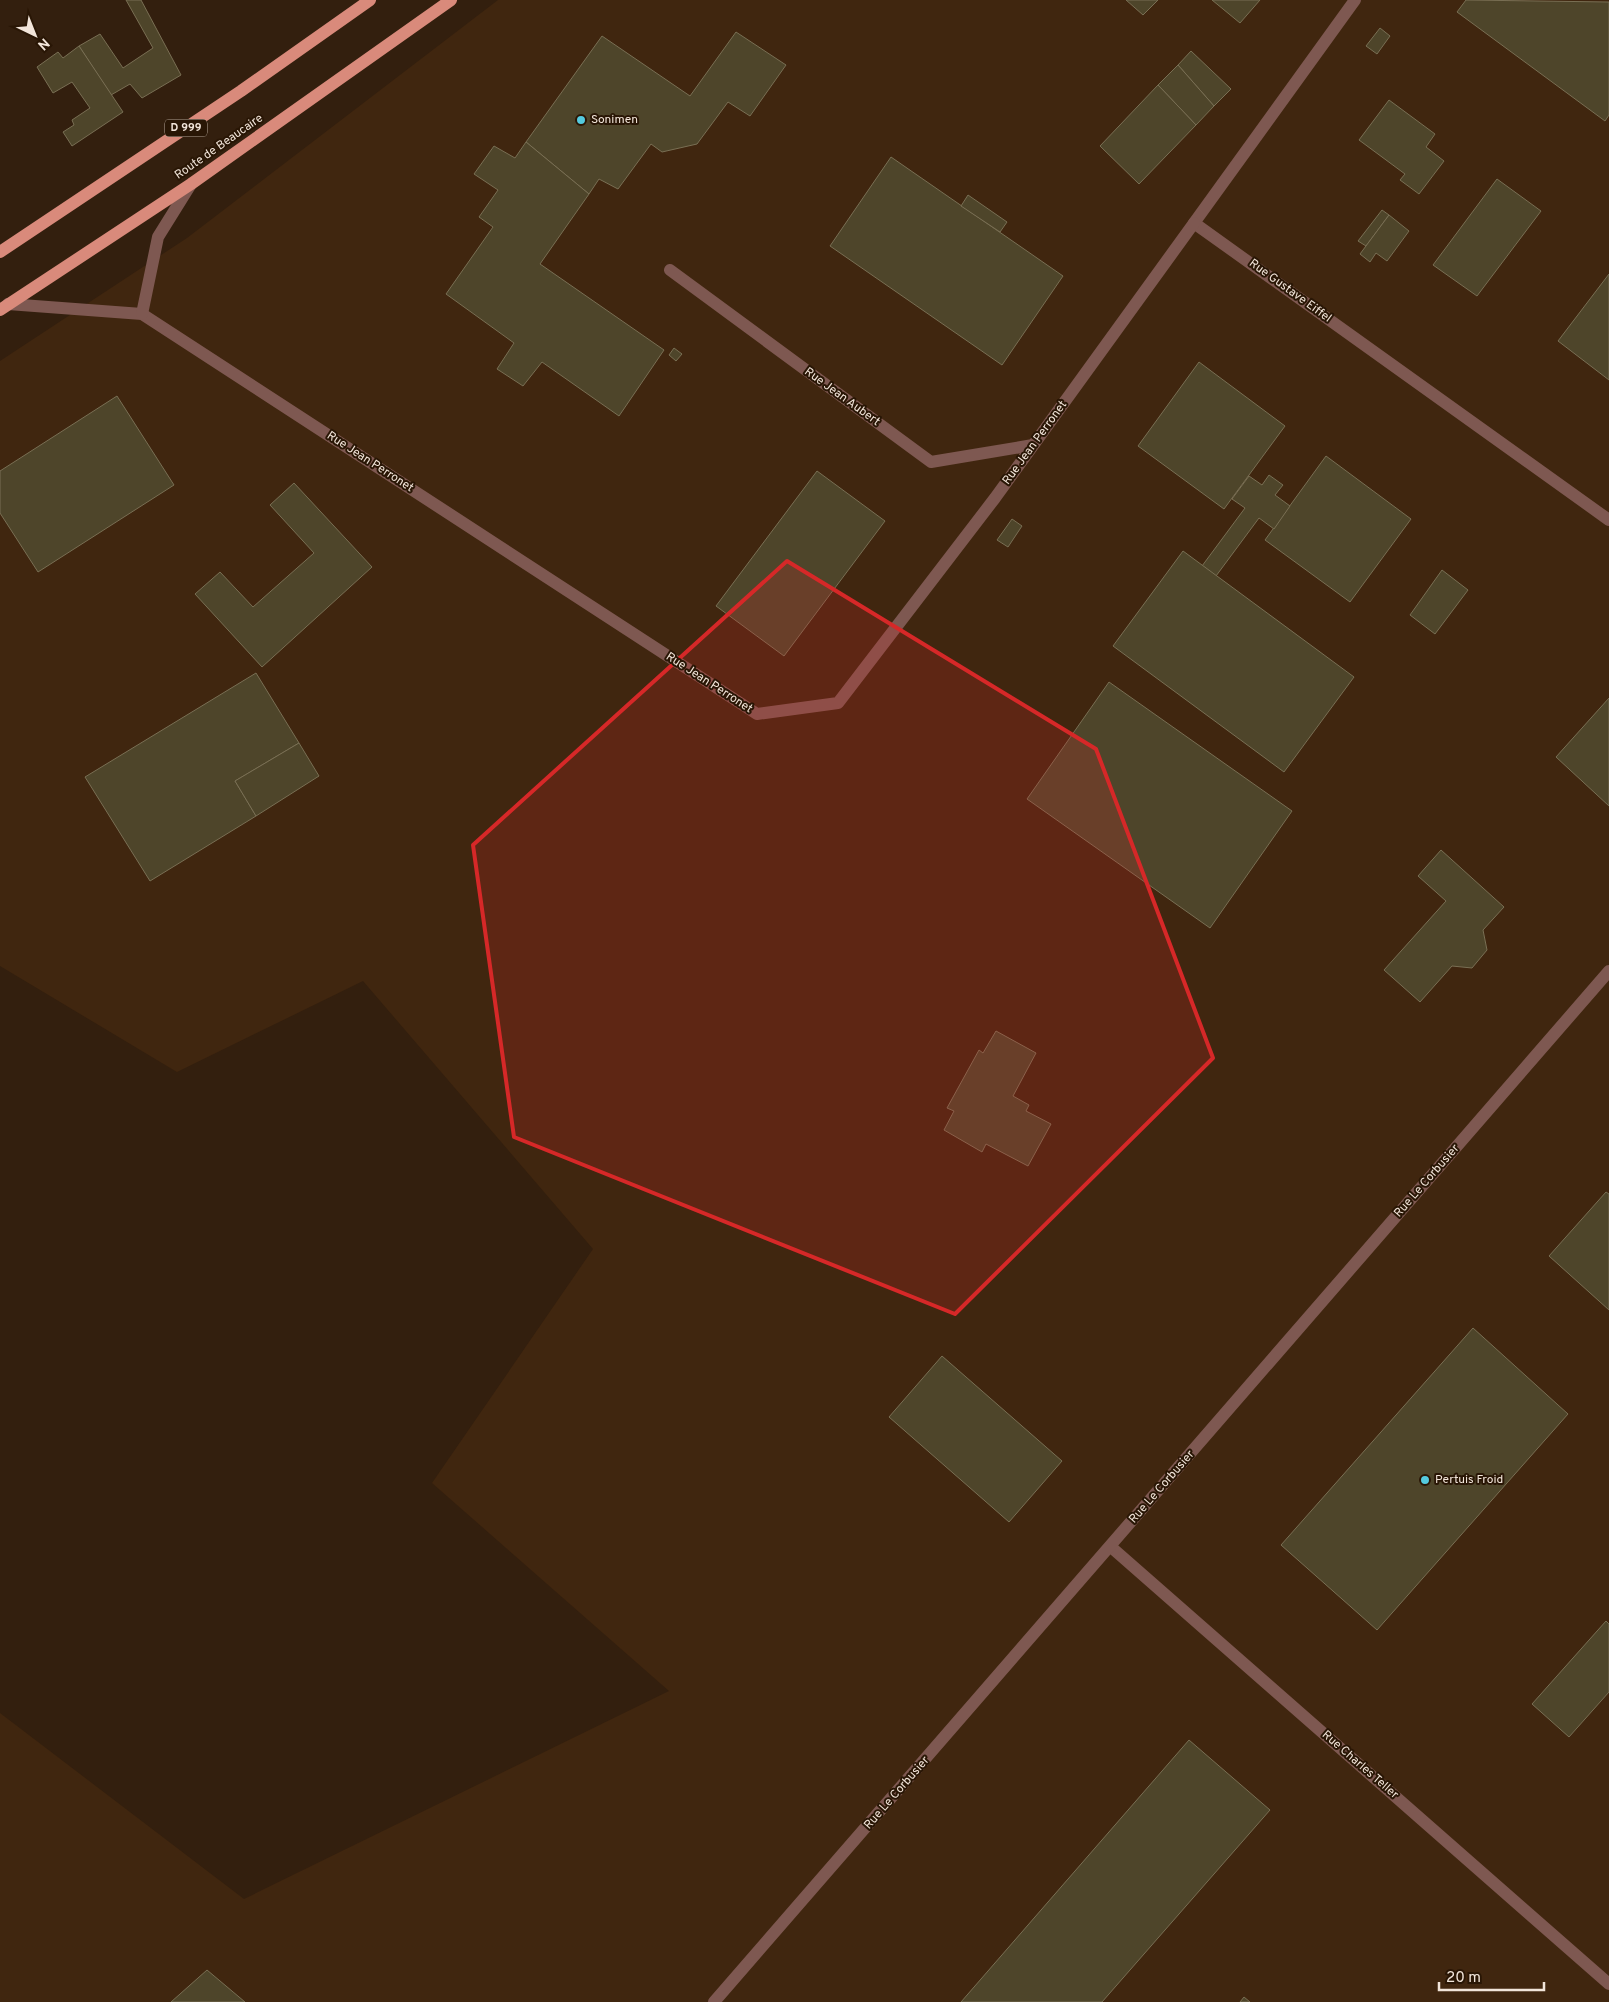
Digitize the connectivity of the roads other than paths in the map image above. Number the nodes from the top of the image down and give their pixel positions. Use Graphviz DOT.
graph roads {
  1 [pos="370,0"];
  2 [pos="451,0"];
  3 [pos="1355,0"];
  4 [pos="191,184"];
  5 [pos="1194,223"];
  6 [pos="0,252"];
  7 [pos="670,270"];
  8 [pos="4,307"];
  9 [pos="142,314"];
  10 [pos="1034,445"];
  11 [pos="1609,520"];
  12 [pos="1609,971"];
  13 [pos="1111,1547"];
  14 [pos="1609,1984"];
  15 [pos="714,2002"];
  1 -- 6 [label="main road, D 999"];
  2 -- 4 [label="main road, Route de Beaucaire"];
  3 -- 5 [label="street"];
  4 -- 8 [label="main road, Route de Beaucaire"];
  4 -- 9 [label="street"];
  5 -- 10 [label="street, Rue Jean Perronet"];
  5 -- 11 [label="street, Rue Gustave Eiffel"];
  7 -- 10 [label="street, Rue Jean Aubert"];
  8 -- 9 [label="street, Rue Jean Perronet"];
  9 -- 10 [label="street, Rue Jean Perronet"];
  12 -- 13 [label="street, Rue Le Corbusier"];
  13 -- 14 [label="street, Rue Charles Teller"];
  13 -- 15 [label="street, Rue Le Corbusier"];
}
